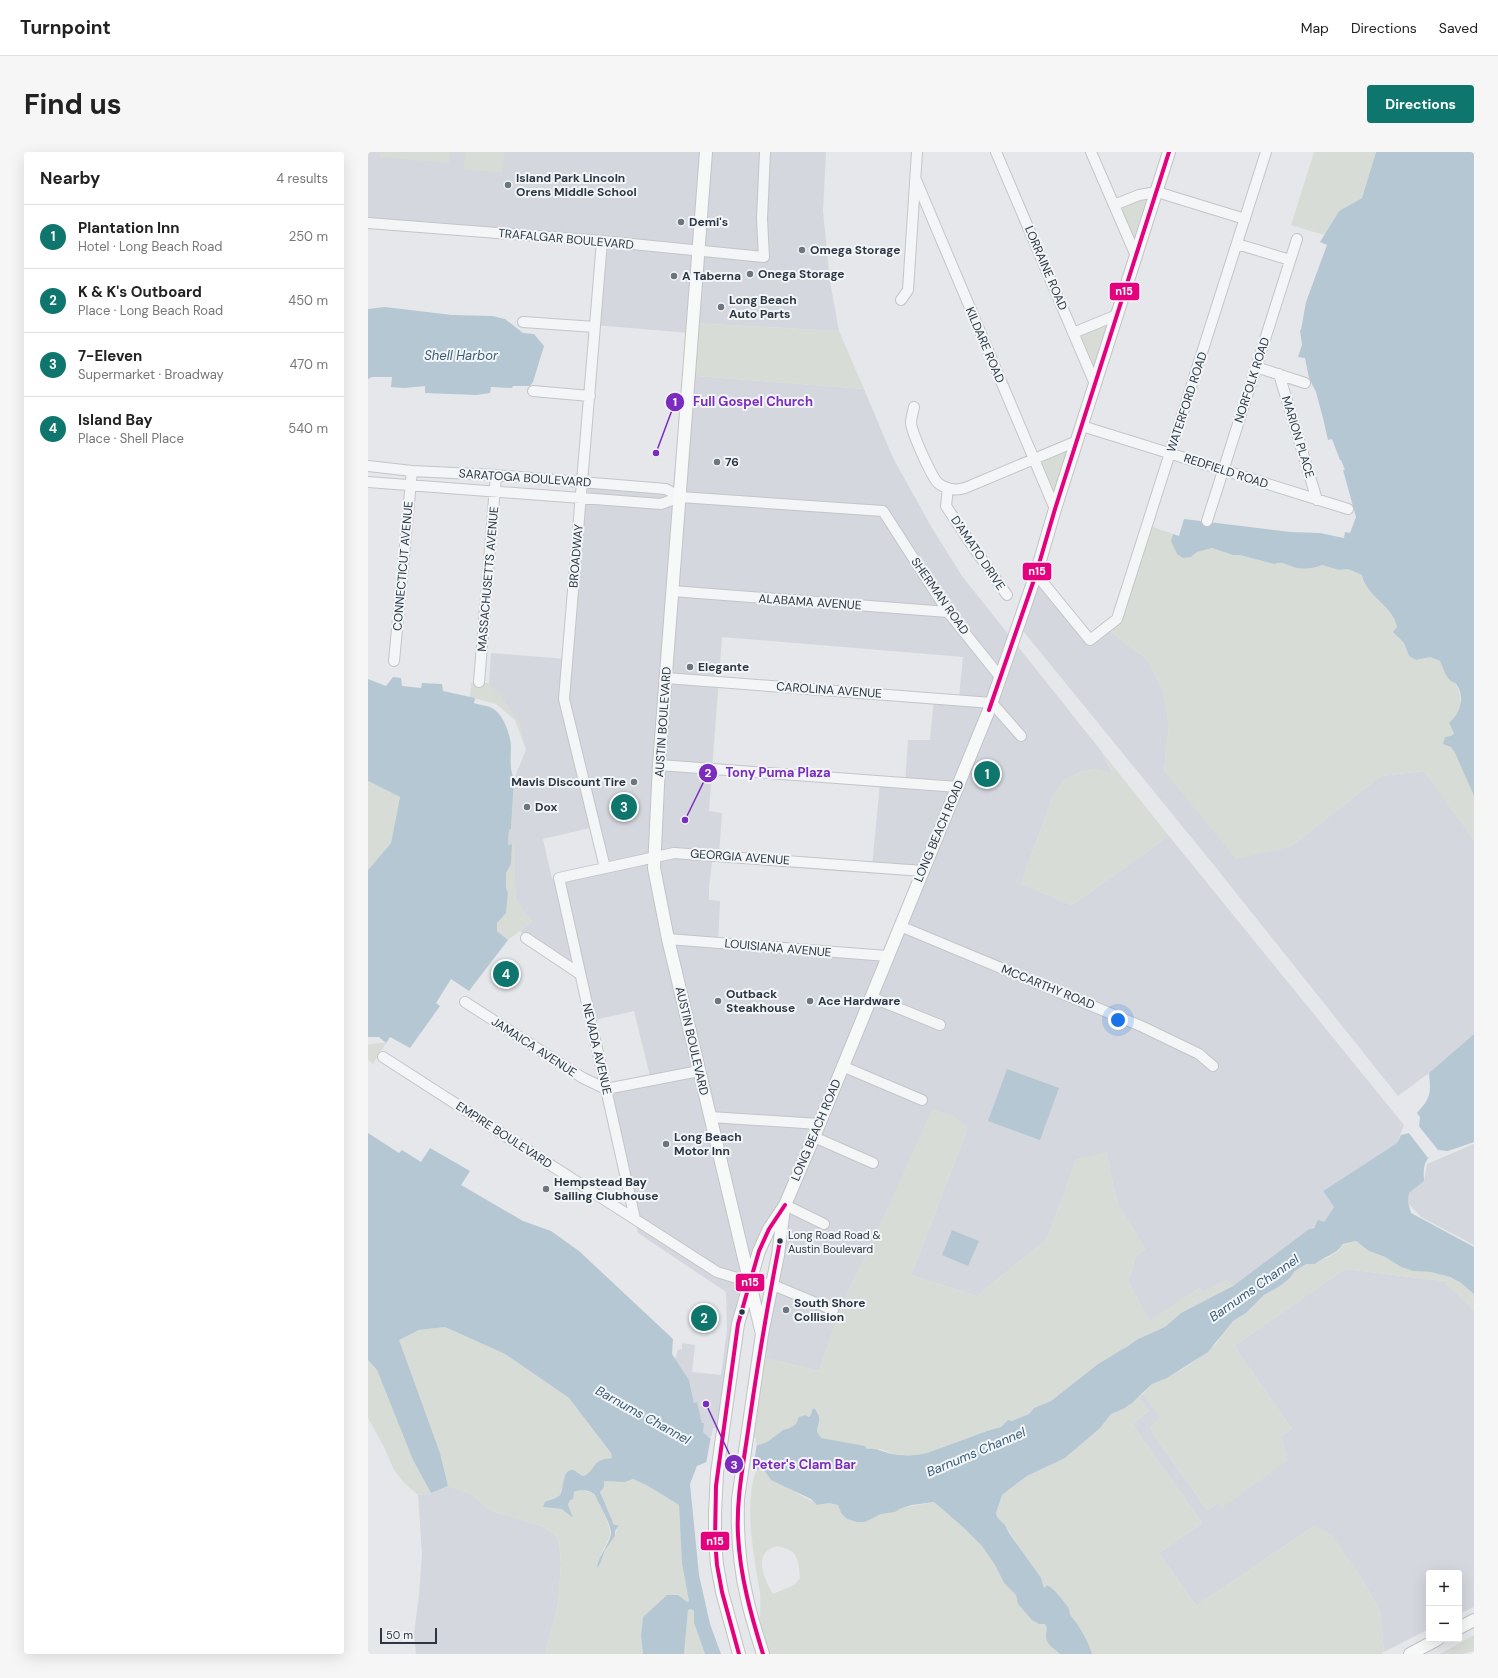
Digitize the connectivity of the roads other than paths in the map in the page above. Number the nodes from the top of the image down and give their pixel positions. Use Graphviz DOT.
graph roads {
  1 [pos="706,152"];
  2 [pos="765,152"];
  3 [pos="917,152"];
  4 [pos="996,152"];
  5 [pos="1092,152"];
  6 [pos="1169,152"];
  7 [pos="1266,152"];
  8 [pos="916,180"];
  9 [pos="1157,192"];
  10 [pos="1114,205"];
  11 [pos="1245,218"];
  12 [pos="368,223"];
  13 [pos="1297,239"];
  14 [pos="602,241"];
  15 [pos="1237,244"];
  16 [pos="699,251"];
  17 [pos="1136,256"];
  18 [pos="1290,260"];
  19 [pos="901,300"];
  20 [pos="1117,316"];
  21 [pos="523,322"];
  22 [pos="595,327"];
  23 [pos="1074,333"];
  24 [pos="1256,366"];
  25 [pos="1279,374"];
  26 [pos="1095,384"];
  27 [pos="1305,384"];
  28 [pos="533,391"];
  29 [pos="590,396"];
  30 [pos="914,407"];
  31 [pos="1082,426"];
  32 [pos="1077,441"];
  33 [pos="1170,453"];
  34 [pos="1033,459"];
  35 [pos="368,466"];
  36 [pos="1223,470"];
  37 [pos="412,471"];
  38 [pos="496,475"];
  39 [pos="368,482"];
  40 [pos="582,482"];
  41 [pos="410,486"];
  42 [pos="948,488"];
  43 [pos="495,492"];
  44 [pos="680,497"];
  45 [pos="581,498"];
  46 [pos="1317,500"];
  47 [pos="1055,509"];
  48 [pos="1348,509"];
  49 [pos="883,511"];
  50 [pos="1207,521"];
  51 [pos="1036,574"];
  52 [pos="672,591"];
  53 [pos="1007,595"];
  54 [pos="948,612"];
  55 [pos="394,661"];
  56 [pos="666,678"];
  57 [pos="1001,678"];
  58 [pos="479,682"];
  59 [pos="992,702"];
  60 [pos="1021,736"];
  61 [pos="659,765"];
  62 [pos="958,787"];
  63 [pos="654,857"];
  64 [pos="605,868"];
  65 [pos="923,871"];
  66 [pos="559,878"];
  67 [pos="900,926"];
  68 [pos="526,938"];
  69 [pos="668,939"];
  70 [pos="887,956"];
  71 [pos="580,974"];
  72 [pos="871,997"];
  73 [pos="465,1002"];
  74 [pos="940,1025"];
  75 [pos="383,1057"];
  76 [pos="842,1066"];
  77 [pos="1214,1066"];
  78 [pos="699,1071"];
  79 [pos="606,1089"];
  80 [pos="922,1100"];
  81 [pos="710,1117"];
  82 [pos="819,1124"];
  83 [pos="814,1137"];
  84 [pos="873,1163"];
  85 [pos="785,1205"];
  86 [pos="635,1219"];
  87 [pos="824,1224"];
  88 [pos="750,1282"];
  89 [pos="773,1285"];
  90 [pos="833,1310"];
  91 [pos="762,1334"];
  92 [pos="1474,1620"];
  93 [pos="1462,1626"];
  94 [pos="1432,1642"];
  95 [pos="739,1654"];
  96 [pos="763,1654"];
  97 [pos="1410,1654"];
  1 -- 16 [label="main road, AUSTIN BOULEVARD"];
  2 -- 16 [label="street, TRAFALGAR BOULEVARD"];
  3 -- 8 [label="street"];
  4 -- 23 [label="street, LORRAINE ROAD"];
  5 -- 10 [label="street"];
  6 -- 9 [label="main road, LONG BEACH ROAD"];
  7 -- 11 [label="street, WATERFORD ROAD"];
  8 -- 19 [label="street"];
  8 -- 34 [label="street, KILDARE ROAD"];
  9 -- 10 [label="street"];
  9 -- 11 [label="street"];
  9 -- 17 [label="main road, LONG BEACH ROAD"];
  10 -- 17 [label="street"];
  11 -- 15 [label="street, WATERFORD ROAD"];
  12 -- 14 [label="street, TRAFALGAR BOULEVARD"];
  13 -- 18 [label="street, NORFOLK ROAD"];
  14 -- 16 [label="street, TRAFALGAR BOULEVARD"];
  14 -- 22 [label="street, BROADWAY"];
  15 -- 18 [label="street"];
  15 -- 33 [label="street, WATERFORD ROAD"];
  16 -- 44 [label="main road, AUSTIN BOULEVARD"];
  17 -- 20 [label="main road, LONG BEACH ROAD"];
  18 -- 24 [label="street, NORFOLK ROAD"];
  20 -- 23 [label="street"];
  20 -- 26 [label="main road, LONG BEACH ROAD"];
  21 -- 22 [label="street"];
  22 -- 29 [label="street, BROADWAY"];
  23 -- 26 [label="street, LORRAINE ROAD"];
  24 -- 25 [label="street"];
  24 -- 36 [label="street, NORFOLK ROAD"];
  25 -- 27 [label="street"];
  25 -- 46 [label="street, MARION PLACE"];
  26 -- 31 [label="main road, LONG BEACH ROAD"];
  28 -- 29 [label="street"];
  29 -- 40 [label="street, BROADWAY"];
  30 -- 42 [label="street"];
  31 -- 32 [label="main road, LONG BEACH ROAD"];
  31 -- 33 [label="street, REDFIELD ROAD"];
  32 -- 34 [label="street"];
  32 -- 47 [label="main road, LONG BEACH ROAD"];
  33 -- 36 [label="street, REDFIELD ROAD"];
  33 -- 51 [label="street, WATERFORD ROAD"];
  34 -- 42 [label="street"];
  34 -- 47 [label="street, KILDARE ROAD"];
  35 -- 37 [label="street, SARATOGA BOULEVARD"];
  36 -- 46 [label="street, REDFIELD ROAD"];
  36 -- 50 [label="street, NORFOLK ROAD"];
  37 -- 38 [label="street, SARATOGA BOULEVARD"];
  37 -- 41 [label="street, CONNECTICUT AVENUE"];
  38 -- 40 [label="street, SARATOGA BOULEVARD"];
  38 -- 43 [label="street, MASSACHUSETTS AVENUE"];
  39 -- 41 [label="street, SARATOGA BOULEVARD"];
  40 -- 44 [label="street, SARATOGA BOULEVARD"];
  40 -- 45 [label="street, BROADWAY"];
  41 -- 43 [label="street, SARATOGA BOULEVARD"];
  41 -- 55 [label="street, CONNECTICUT AVENUE"];
  42 -- 53 [label="street, D'AMATO DRIVE"];
  43 -- 45 [label="street, SARATOGA BOULEVARD"];
  43 -- 58 [label="street, MASSACHUSETTS AVENUE"];
  44 -- 45 [label="street, SARATOGA BOULEVARD"];
  44 -- 49 [label="street, SARATOGA BOULEVARD"];
  44 -- 52 [label="main road, AUSTIN BOULEVARD"];
  45 -- 64 [label="street, BROADWAY"];
  46 -- 48 [label="street, REDFIELD ROAD"];
  47 -- 51 [label="main road, LONG BEACH ROAD"];
  49 -- 54 [label="street, SHERMAN ROAD"];
  51 -- 57 [label="main road, LONG BEACH ROAD"];
  52 -- 54 [label="street, ALABAMA AVENUE"];
  52 -- 56 [label="main road, AUSTIN BOULEVARD"];
  54 -- 57 [label="street, SHERMAN ROAD"];
  56 -- 59 [label="street, CAROLINA AVENUE"];
  56 -- 61 [label="main road, AUSTIN BOULEVARD"];
  57 -- 59 [label="main road, LONG BEACH ROAD"];
  59 -- 60 [label="street"];
  59 -- 62 [label="main road, LONG BEACH ROAD"];
  61 -- 62 [label="street"];
  61 -- 63 [label="main road, AUSTIN BOULEVARD"];
  62 -- 65 [label="main road, LONG BEACH ROAD"];
  63 -- 64 [label="street, GEORGIA AVENUE"];
  63 -- 65 [label="street, GEORGIA AVENUE"];
  63 -- 69 [label="main road, AUSTIN BOULEVARD"];
  64 -- 66 [label="street, GEORGIA AVENUE"];
  65 -- 67 [label="main road, LONG BEACH ROAD"];
  66 -- 71 [label="street, NEVADA AVENUE"];
  67 -- 70 [label="main road, LONG BEACH ROAD"];
  67 -- 77 [label="street, MCCARTHY ROAD"];
  68 -- 71 [label="street"];
  69 -- 70 [label="street, LOUISIANA AVENUE"];
  69 -- 78 [label="main road, AUSTIN BOULEVARD"];
  70 -- 72 [label="main road, LONG BEACH ROAD"];
  71 -- 79 [label="street, NEVADA AVENUE"];
  72 -- 74 [label="street"];
  72 -- 76 [label="main road, LONG BEACH ROAD"];
  73 -- 79 [label="street, JAMAICA AVENUE"];
  75 -- 86 [label="street, EMPIRE BOULEVARD"];
  76 -- 80 [label="street"];
  76 -- 82 [label="main road, LONG BEACH ROAD"];
  78 -- 79 [label="street"];
  78 -- 81 [label="main road, AUSTIN BOULEVARD"];
  79 -- 86 [label="street, NEVADA AVENUE"];
  81 -- 82 [label="street"];
  81 -- 88 [label="main road, AUSTIN BOULEVARD"];
  82 -- 83 [label="main road, LONG BEACH ROAD"];
  83 -- 84 [label="street"];
  83 -- 85 [label="main road, LONG BEACH ROAD"];
  85 -- 87 [label="street"];
  85 -- 88 [label="main road, LONG BEACH ROAD"];
  85 -- 89 [label="main road, LONG BEACH ROAD"];
  86 -- 88 [label="street, EMPIRE BOULEVARD"];
  88 -- 89 [label="street, EMPIRE BOULEVARD"];
  88 -- 91 [label="main road, LONG BEACH ROAD"];
  88 -- 95 [label="main road, LONG BEACH ROAD"];
  89 -- 90 [label="street, EMPIRE BOULEVARD"];
  89 -- 91 [label="main road, LONG BEACH ROAD"];
  91 -- 96 [label="main road, LONG BEACH ROAD"];
  92 -- 93 [label="main road"];
  94 -- 97 [label="main road"];
}
